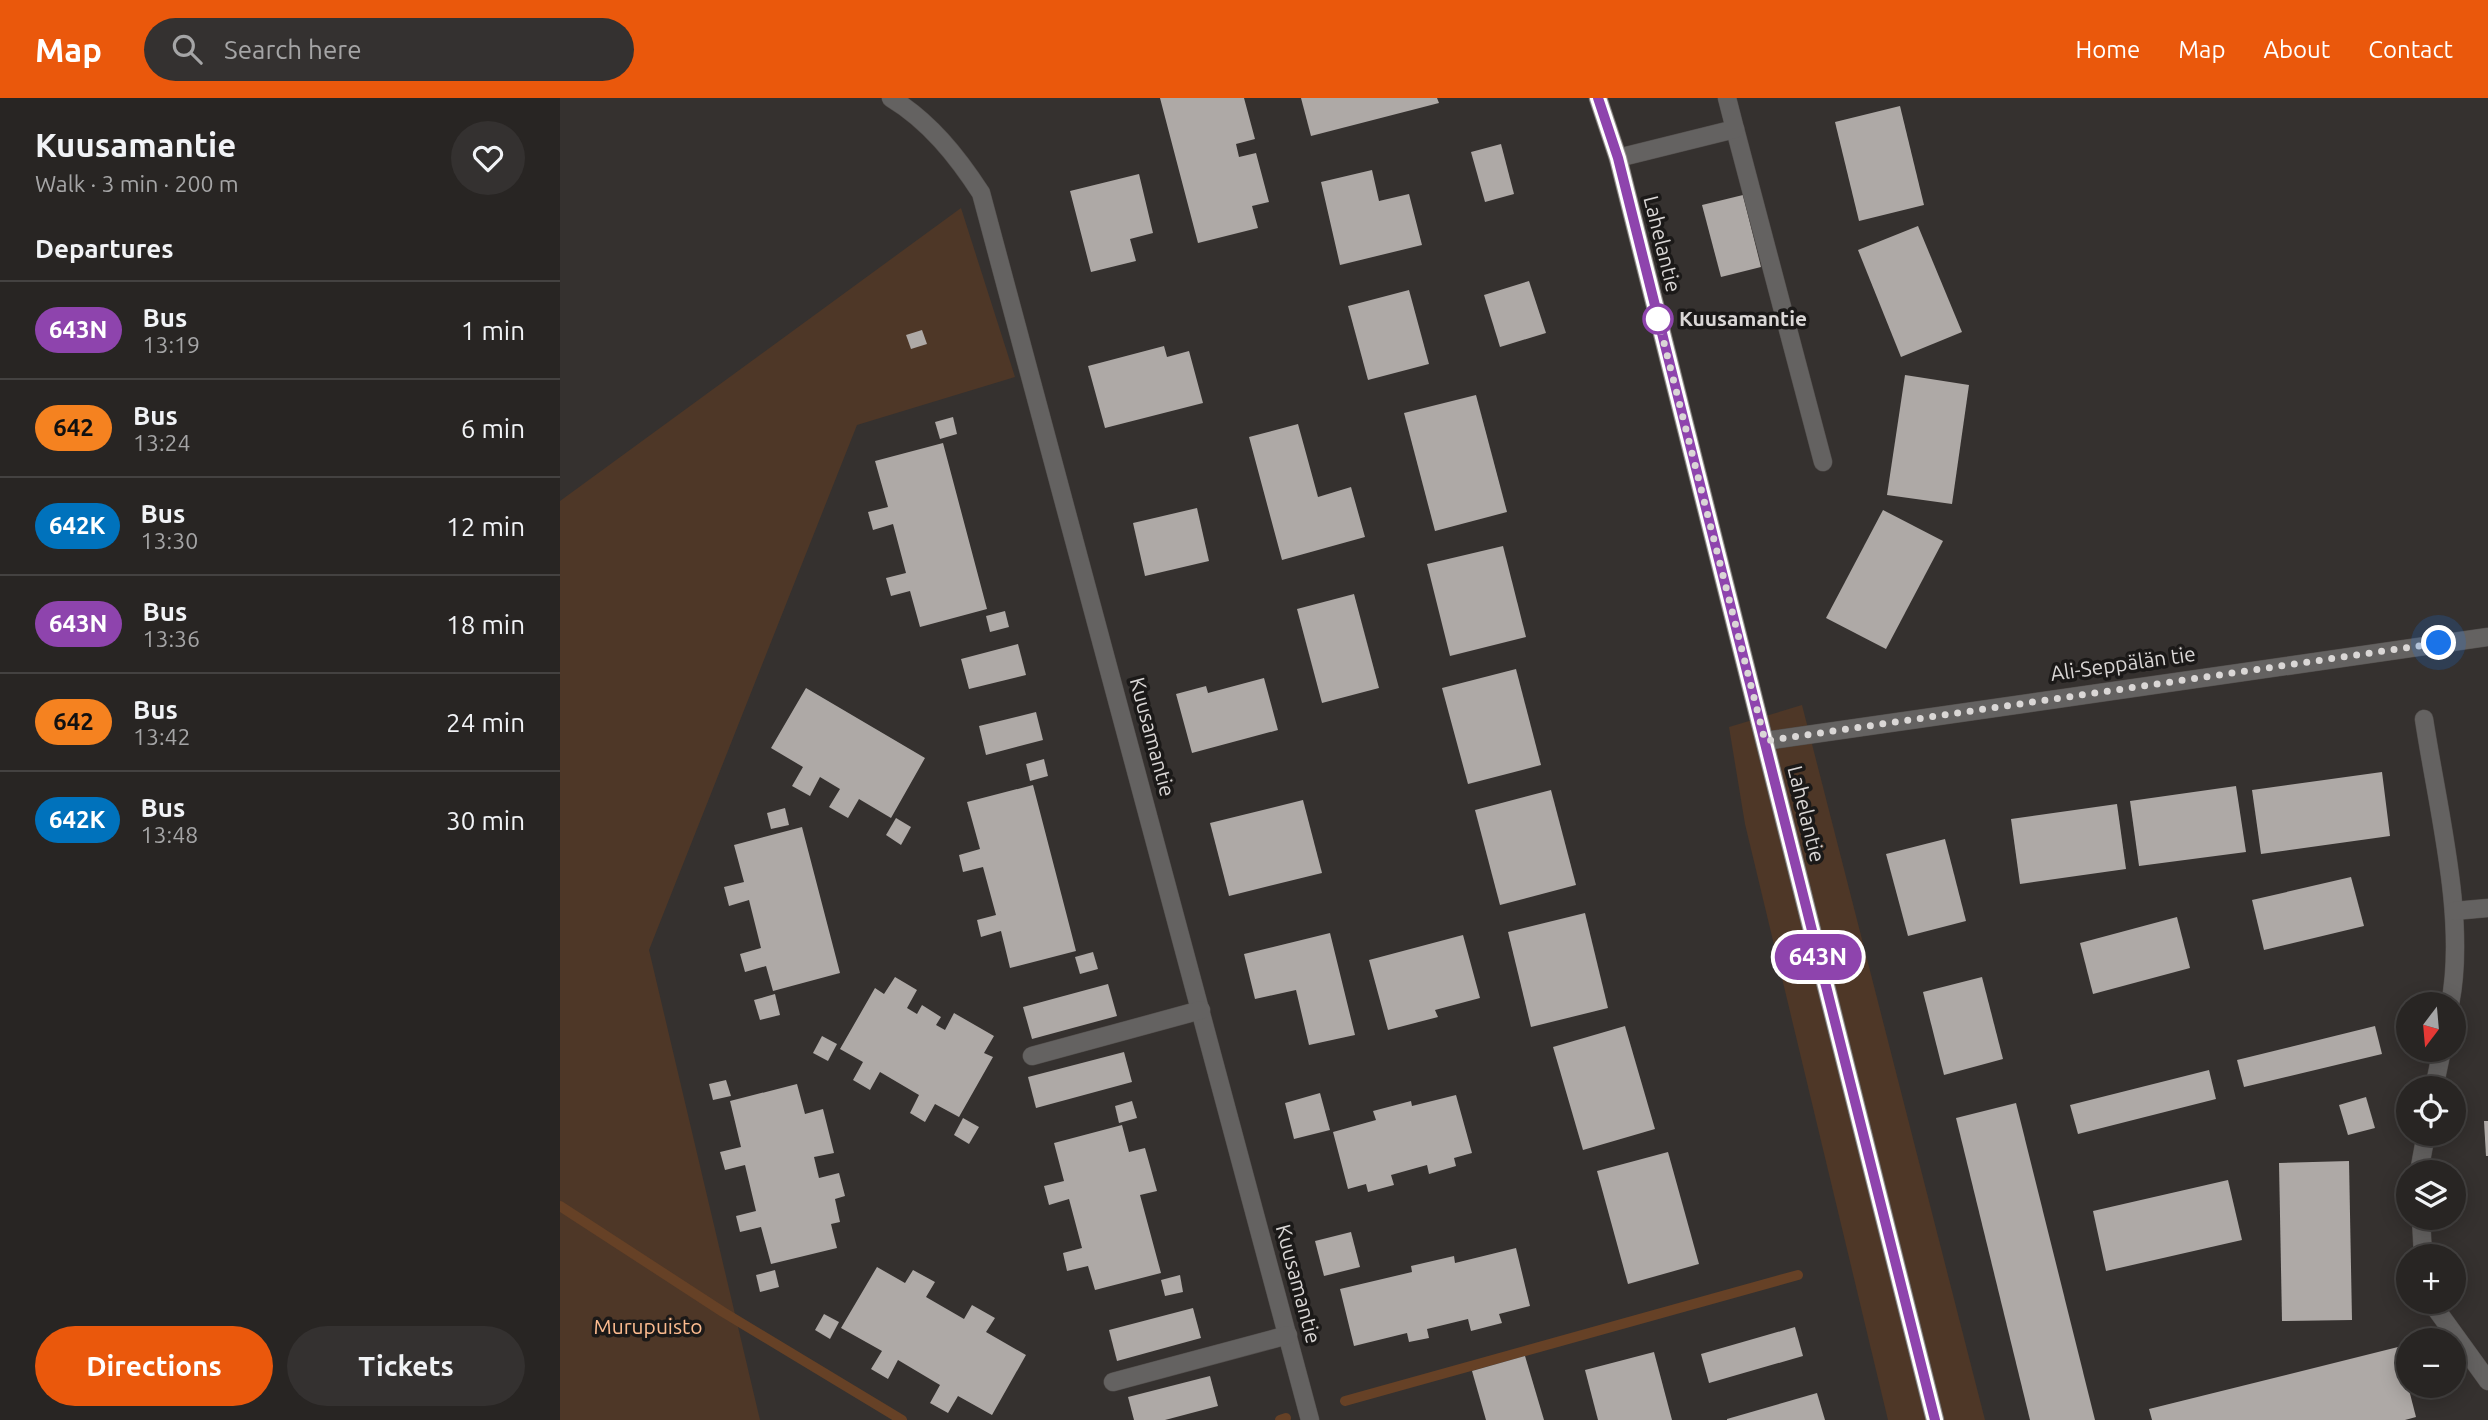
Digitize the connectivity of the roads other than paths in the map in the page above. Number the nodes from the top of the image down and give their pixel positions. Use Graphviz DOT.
graph roads {
  1 [pos="891,98"];
  2 [pos="1598,98"];
  3 [pos="1727,98"];
  4 [pos="1735,129"];
  5 [pos="1618,158"];
  6 [pos="1823,462"];
  7 [pos="2488,637"];
  8 [pos="2424,719"];
  9 [pos="1765,741"];
  10 [pos="2488,908"];
  11 [pos="2454,911"];
  12 [pos="2453,992"];
  13 [pos="1201,1010"];
  14 [pos="1032,1056"];
  15 [pos="2440,1314"];
  16 [pos="1288,1335"];
  17 [pos="2488,1381"];
  18 [pos="1113,1382"];
  19 [pos="1310,1420"];
  20 [pos="1935,1420"];
  1 -- 13 [label="street, Kuusamantie"];
  2 -- 5 [label="main road, Lahelantie"];
  3 -- 4 [label="street"];
  4 -- 5 [label="street"];
  4 -- 6 [label="street"];
  5 -- 9 [label="main road, Lahelantie"];
  7 -- 9 [label="street, Ali-Seppälän tie"];
  8 -- 11 [label="street"];
  9 -- 20 [label="main road, Lahelantie"];
  10 -- 11 [label="street"];
  11 -- 12 [label="street"];
  13 -- 14 [label="street"];
  13 -- 16 [label="street, Kuusamantie"];
  15 -- 17 [label="street"];
  16 -- 18 [label="street"];
  16 -- 19 [label="street, Kuusamantie"];
}
